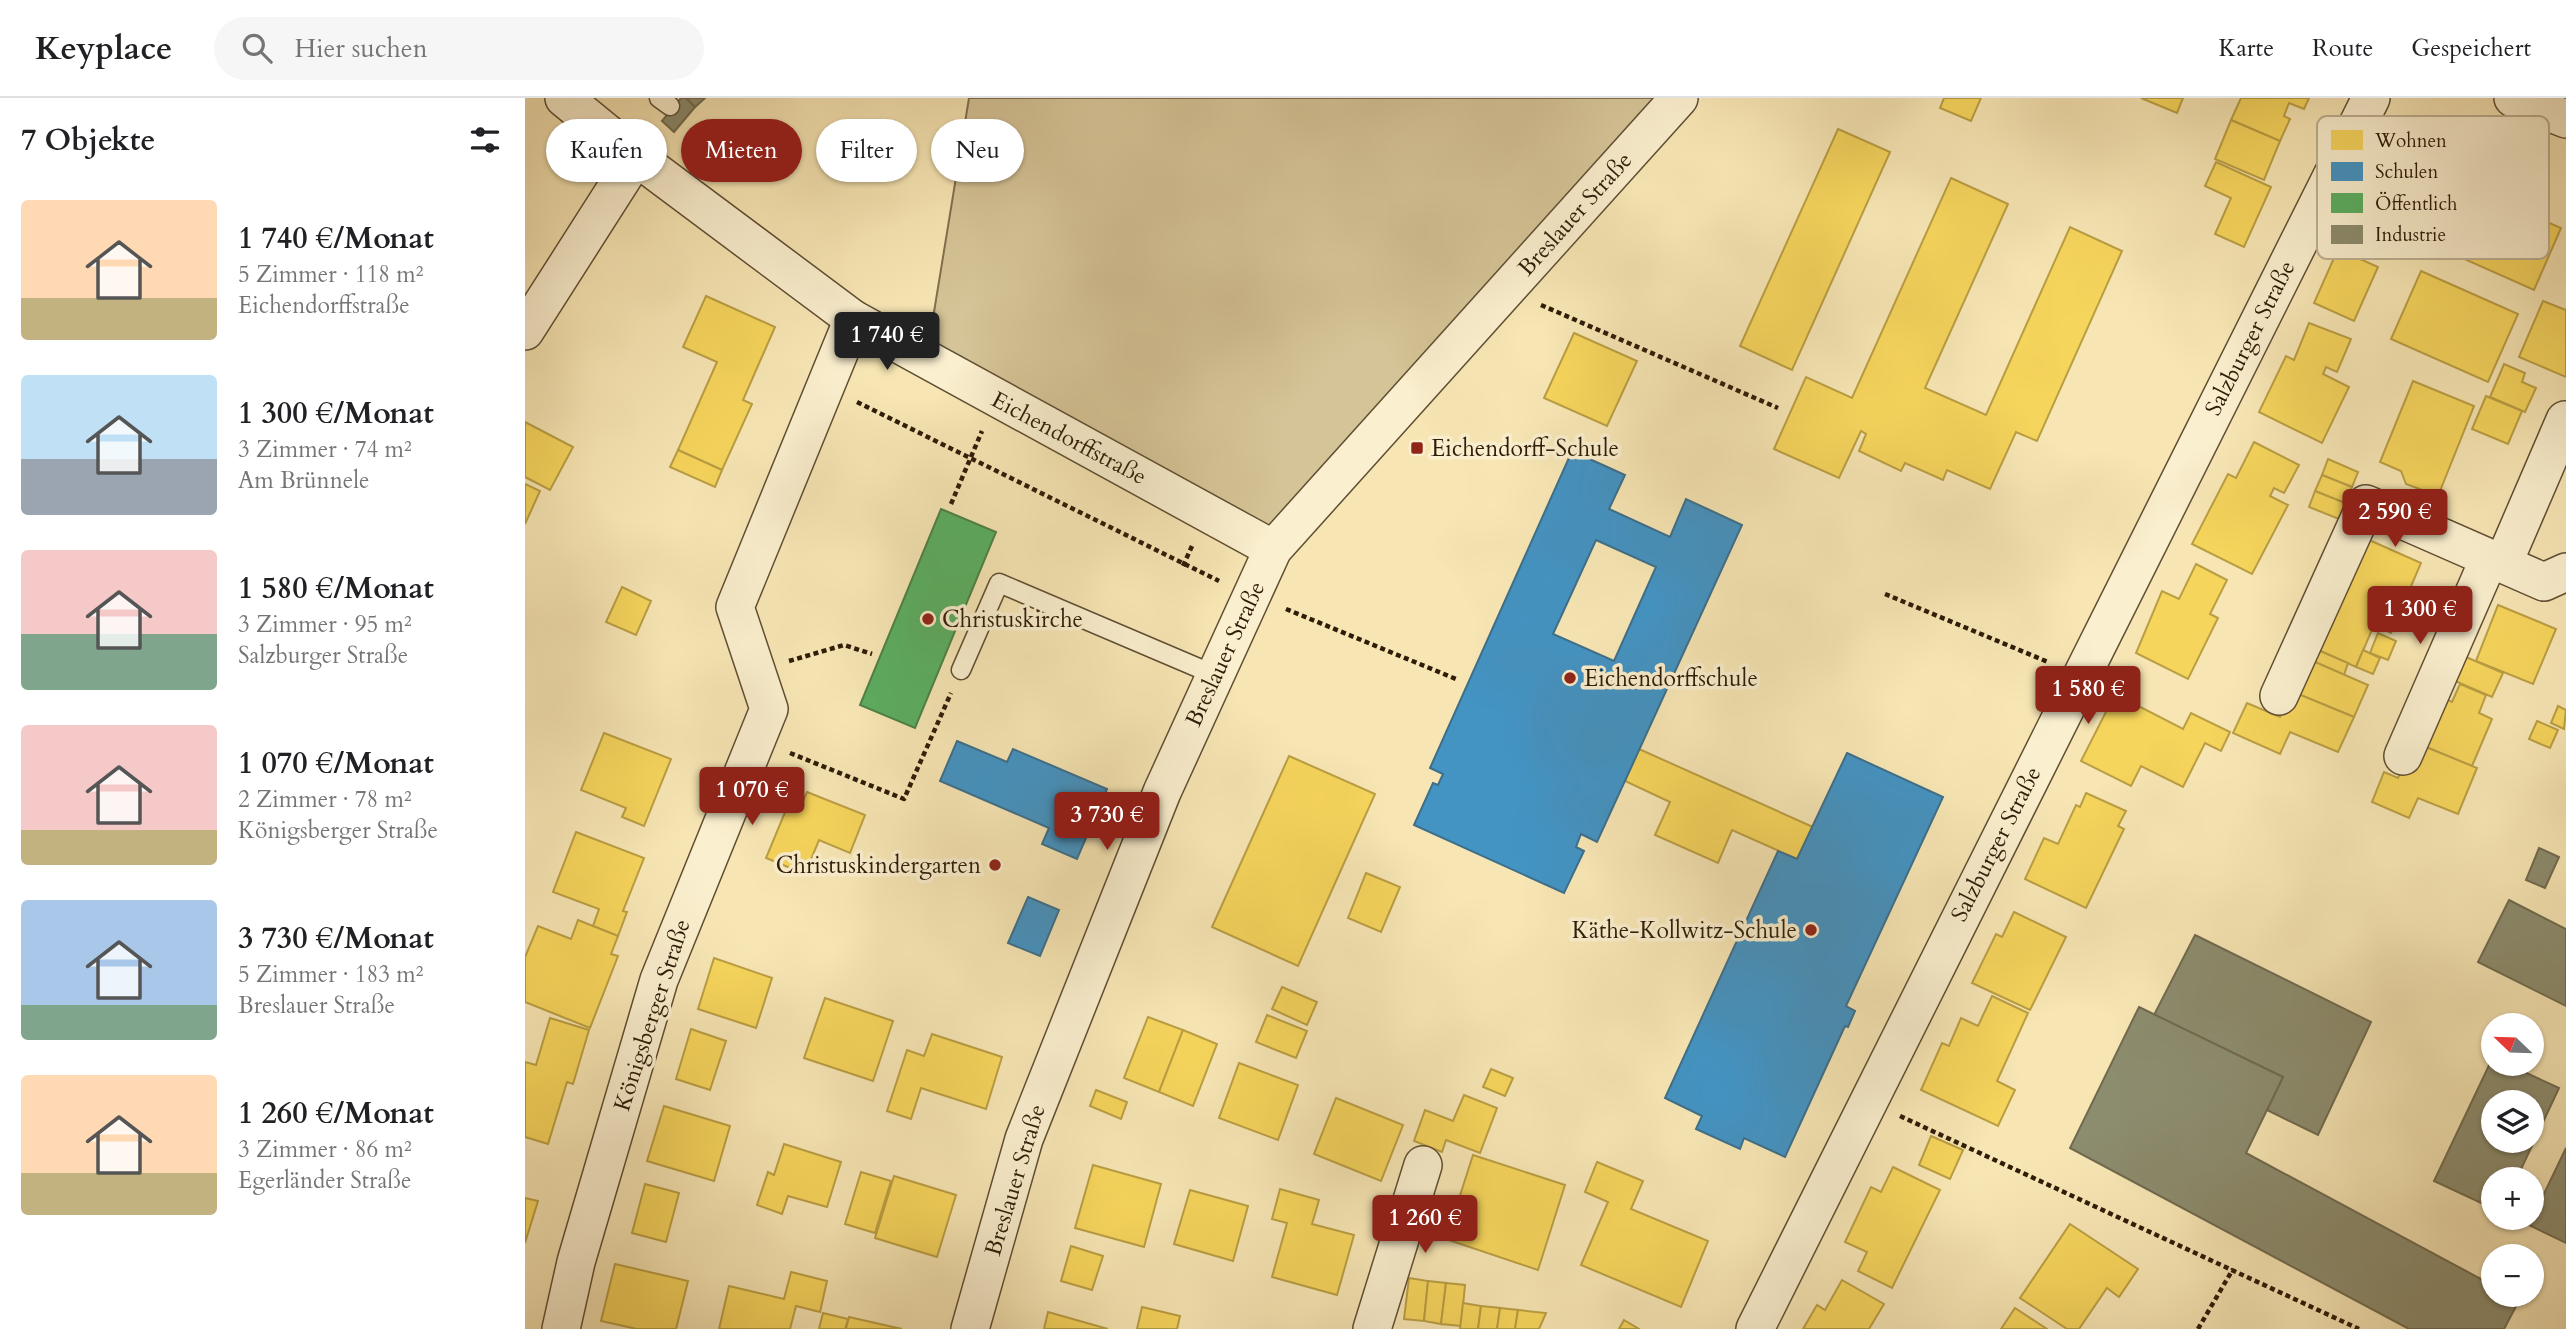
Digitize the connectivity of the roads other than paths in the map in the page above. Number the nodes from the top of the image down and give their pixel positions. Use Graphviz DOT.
graph roads {
  1 [pos="563,98"];
  2 [pos="1679,98"];
  3 [pos="2371,98"];
  4 [pos="2513,98"];
  5 [pos="2362,116"];
  6 [pos="589,119"];
  7 [pos="2566,119"];
  8 [pos="667,180"];
  9 [pos="620,182"];
  10 [pos="2317,206"];
  11 [pos="853,319"];
  12 [pos="525,331"];
  13 [pos="2565,420"];
  14 [pos="1273,549"];
  15 [pos="2496,561"];
  16 [pos="2566,572"];
  17 [pos="961,670"];
  18 [pos="1215,676"];
  19 [pos="2279,696"];
  20 [pos="2403,756"];
  21 [pos="1423,1165"];
  22 [pos="561,1329"];
  23 [pos="970,1329"];
  24 [pos="1372,1329"];
  25 [pos="1755,1329"];
  1 -- 6 [label="street, Eichendorffstraße"];
  2 -- 14 [label="street, Breslauer Straße"];
  3 -- 5 [label="street, Salzburger Straße"];
  4 -- 7 [label="street"];
  8 -- 11 [label="street, Eichendorffstraße"];
  9 -- 12 [label="street"];
  10 -- 25 [label="street, Salzburger Straße"];
  11 -- 14 [label="street, Eichendorffstraße"];
  11 -- 22 [label="street, Königsberger Straße"];
  13 -- 15 [label="street"];
  14 -- 18 [label="street, Breslauer Straße"];
  15 -- 16 [label="street"];
  15 -- 19 [label="street"];
  15 -- 20 [label="street"];
  17 -- 18 [label="lane"];
  18 -- 23 [label="street, Breslauer Straße"];
  21 -- 24 [label="street"];
}
